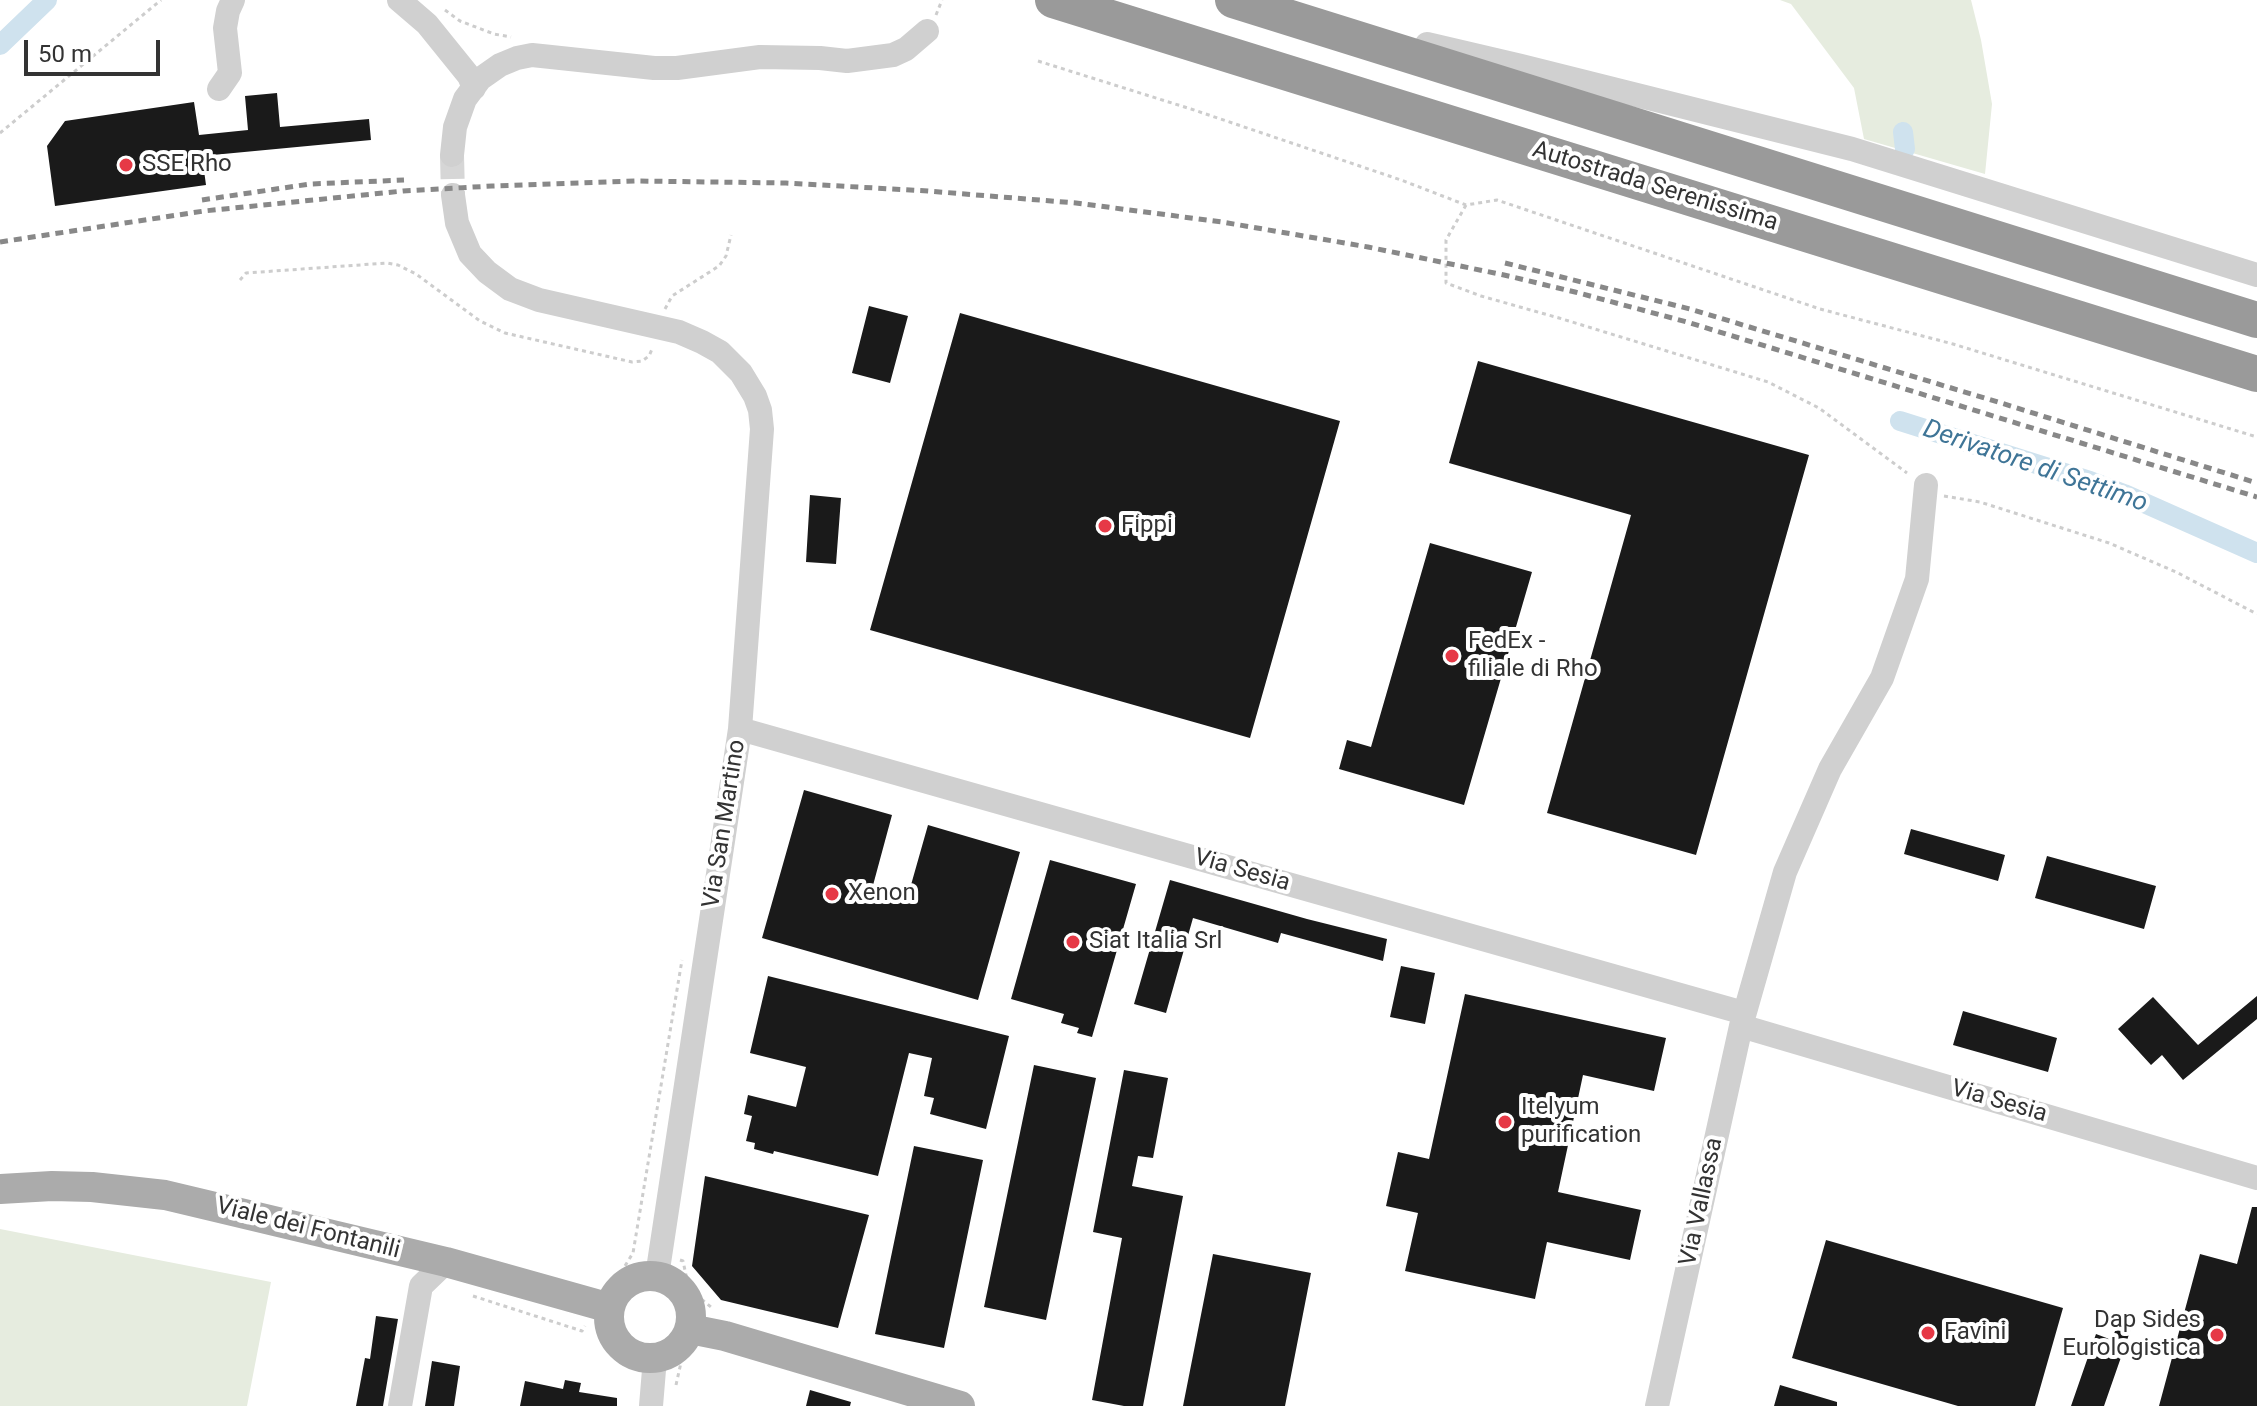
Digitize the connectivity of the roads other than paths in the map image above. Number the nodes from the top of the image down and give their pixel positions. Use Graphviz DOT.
graph roads {
  1 [pos="233,0"];
  2 [pos="399,0"];
  3 [pos="1053,0"];
  4 [pos="1235,1"];
  5 [pos="927,31"];
  6 [pos="474,88"];
  7 [pos="219,89"];
  8 [pos="452,155"];
  9 [pos="453,195"];
  10 [pos="2257,275"];
  11 [pos="2257,320"];
  12 [pos="2257,374"];
  13 [pos="1926,485"];
  14 [pos="740,729"];
  15 [pos="1744,1012"];
  16 [pos="2257,1178"];
  17 [pos="0,1189"];
  18 [pos="404,1252"];
  19 [pos="446,1262"];
  20 [pos="658,1266"];
  21 [pos="421,1286"];
  22 [pos="598,1315"];
  23 [pos="694,1340"];
  24 [pos="655,1358"];
  25 [pos="652,1398"];
  26 [pos="400,1406"];
  27 [pos="960,1406"];
  28 [pos="1657,1406"];
  1 -- 7 [label="street"];
  2 -- 6 [label="street"];
  3 -- 12 [label="highway, Autostrada Serenissima"];
  4 -- 10 [label="street"];
  4 -- 11 [label="highway"];
  5 -- 6 [label="street"];
  6 -- 8 [label="street"];
  9 -- 14 [label="street, Via San Martino"];
  13 -- 15 [label="street, Via Vallassa"];
  14 -- 15 [label="street, Via Sesia"];
  14 -- 20 [label="street, Via San Martino"];
  15 -- 16 [label="street, Via Sesia"];
  15 -- 28 [label="street, Via Vallassa"];
  17 -- 18 [label="main road, Viale dei Fontanili"];
  18 -- 19 [label="main road, Viale dei Fontanili"];
  18 -- 21 [label="street"];
  19 -- 21 [label="street"];
  19 -- 22 [label="main road, Viale dei Fontanili"];
  20 -- 22 [label="main road"];
  20 -- 23 [label="main road"];
  21 -- 26 [label="street"];
  22 -- 24 [label="main road"];
  23 -- 24 [label="main road"];
  23 -- 27 [label="main road"];
  24 -- 25 [label="street"];
}
